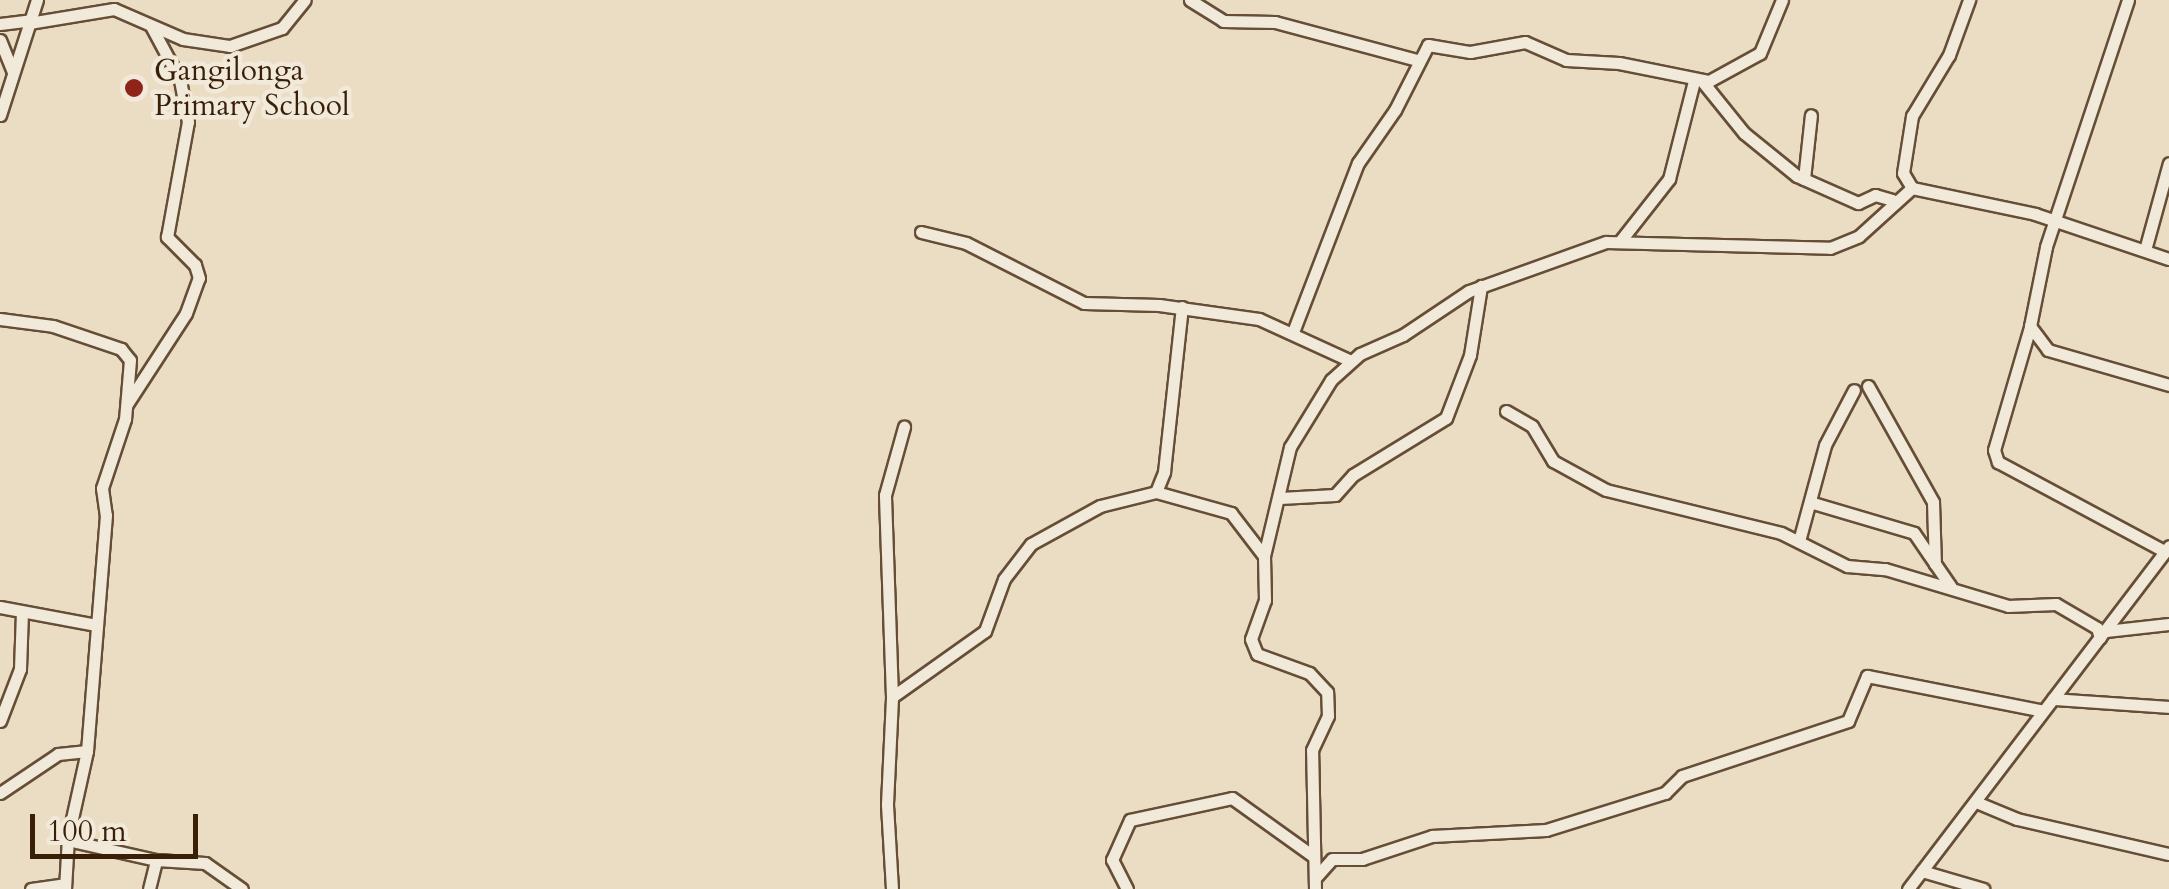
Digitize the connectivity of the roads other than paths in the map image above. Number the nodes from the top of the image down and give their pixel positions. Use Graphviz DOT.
graph roads {
  1 [pos="37,0"];
  2 [pos="305,0"];
  3 [pos="1190,0"];
  4 [pos="1782,0"];
  5 [pos="1969,0"];
  6 [pos="2128,0"];
  7 [pos="30,22"];
  8 [pos="0,24"];
  9 [pos="151,26"];
  10 [pos="0,40"];
  11 [pos="1417,60"];
  12 [pos="13,73"];
  13 [pos="1698,81"];
  14 [pos="0,115"];
  15 [pos="1811,115"];
  16 [pos="2169,163"];
  17 [pos="1804,179"];
  18 [pos="1912,188"];
  19 [pos="1892,200"];
  20 [pos="2055,221"];
  21 [pos="922,232"];
  22 [pos="1622,240"];
  23 [pos="2145,250"];
  24 [pos="2169,259"];
  25 [pos="1482,286"];
  26 [pos="1182,307"];
  27 [pos="0,319"];
  28 [pos="2030,326"];
  29 [pos="1292,332"];
  30 [pos="1351,361"];
  31 [pos="2169,385"];
  32 [pos="1868,386"];
  33 [pos="1854,390"];
  34 [pos="125,407"];
  35 [pos="1506,411"];
  36 [pos="904,427"];
  37 [pos="1156,492"];
  38 [pos="1280,498"];
  39 [pos="1814,503"];
  40 [pos="1799,541"];
  41 [pos="2167,548"];
  42 [pos="1264,556"];
  43 [pos="1934,564"];
  44 [pos="1953,590"];
  45 [pos="0,608"];
  46 [pos="22,612"];
  47 [pos="96,624"];
  48 [pos="2169,624"];
  49 [pos="2103,635"];
  50 [pos="892,698"];
  51 [pos="2053,699"];
  52 [pos="2169,708"];
  53 [pos="2044,712"];
  54 [pos="0,721"];
  55 [pos="87,751"];
  56 [pos="0,793"];
  57 [pos="1976,802"];
  58 [pos="67,840"];
  59 [pos="2169,854"];
  60 [pos="1314,856"];
  61 [pos="156,860"];
  62 [pos="1922,871"];
  63 [pos="1314,883"];
  64 [pos="65,886"];
  65 [pos="31,889"];
  66 [pos="149,889"];
  67 [pos="242,889"];
  68 [pos="892,889"];
  69 [pos="1127,889"];
  70 [pos="1908,889"];
  71 [pos="1983,889"];
  1 -- 7 [label="street"];
  2 -- 9 [label="street"];
  3 -- 11 [label="street"];
  4 -- 13 [label="street"];
  5 -- 18 [label="street"];
  6 -- 20 [label="street"];
  7 -- 8 [label="street"];
  7 -- 9 [label="street"];
  7 -- 12 [label="street"];
  9 -- 34 [label="street"];
  10 -- 12 [label="street"];
  11 -- 13 [label="street"];
  11 -- 29 [label="street"];
  12 -- 14 [label="street"];
  13 -- 17 [label="street"];
  13 -- 22 [label="street"];
  15 -- 17 [label="street"];
  16 -- 23 [label="street"];
  17 -- 19 [label="street"];
  18 -- 19 [label="street"];
  18 -- 20 [label="street"];
  19 -- 22 [label="street"];
  20 -- 23 [label="street"];
  20 -- 28 [label="street"];
  21 -- 26 [label="street"];
  22 -- 25 [label="street"];
  23 -- 24 [label="street"];
  25 -- 30 [label="street"];
  25 -- 38 [label="street"];
  26 -- 29 [label="street"];
  26 -- 37 [label="street"];
  27 -- 34 [label="street"];
  28 -- 31 [label="street"];
  28 -- 41 [label="street"];
  29 -- 30 [label="street"];
  30 -- 38 [label="street"];
  32 -- 43 [label="street"];
  33 -- 39 [label="street"];
  34 -- 47 [label="street"];
  35 -- 40 [label="street"];
  36 -- 50 [label="street"];
  37 -- 42 [label="street"];
  37 -- 50 [label="street"];
  38 -- 42 [label="street"];
  39 -- 40 [label="street"];
  39 -- 43 [label="street"];
  40 -- 44 [label="street"];
  41 -- 49 [label="street"];
  42 -- 60 [label="street"];
  43 -- 44 [label="street"];
  44 -- 49 [label="street"];
  45 -- 46 [label="street"];
  46 -- 47 [label="street"];
  46 -- 54 [label="street"];
  47 -- 55 [label="street"];
  48 -- 49 [label="street"];
  49 -- 51 [label="street"];
  50 -- 68 [label="street"];
  51 -- 52 [label="street"];
  51 -- 53 [label="street"];
  53 -- 57 [label="street"];
  53 -- 63 [label="street"];
  55 -- 56 [label="street"];
  55 -- 58 [label="street"];
  57 -- 59 [label="street"];
  57 -- 62 [label="street"];
  58 -- 61 [label="street"];
  58 -- 64 [label="street"];
  60 -- 63 [label="street"];
  60 -- 69 [label="street"];
  61 -- 66 [label="street"];
  61 -- 67 [label="street"];
  62 -- 70 [label="street"];
  62 -- 71 [label="street"];
  64 -- 65 [label="street"];
}
